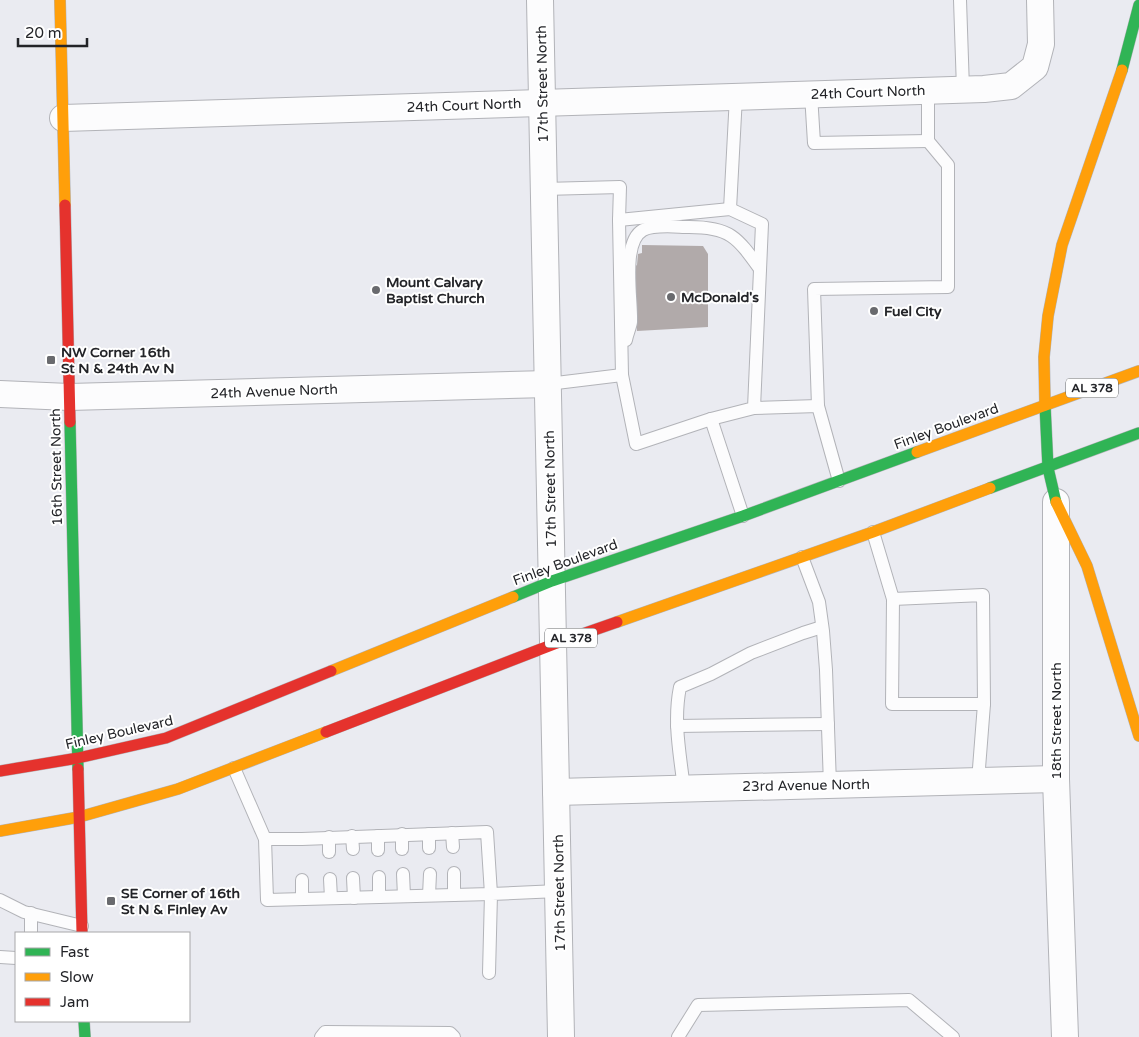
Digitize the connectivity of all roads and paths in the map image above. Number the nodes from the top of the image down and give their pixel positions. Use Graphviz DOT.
graph roads {
  1 [pos="60,0"];
  2 [pos="540,0"];
  3 [pos="960,0"];
  4 [pos="1040,0"];
  5 [pos="1139,5"];
  6 [pos="973,89"];
  7 [pos="928,90"];
  8 [pos="810,94"];
  9 [pos="736,96"];
  10 [pos="543,103"];
  11 [pos="63,118"];
  12 [pos="928,140"];
  13 [pos="544,189"];
  14 [pos="730,209"];
  15 [pos="619,220"];
  16 [pos="760,269"];
  17 [pos="622,352"];
  18 [pos="1139,371"];
  19 [pos="622,375"];
  20 [pos="548,384"];
  21 [pos="0,394"];
  22 [pos="69,396"];
  23 [pos="1045,405"];
  24 [pos="818,406"];
  25 [pos="754,408"];
  26 [pos="711,419"];
  27 [pos="1139,433"];
  28 [pos="1048,468"];
  29 [pos="840,481"];
  30 [pos="1056,502"];
  31 [pos="743,516"];
  32 [pos="873,532"];
  33 [pos="802,557"];
  34 [pos="552,581"];
  35 [pos="893,600"];
  36 [pos="822,627"];
  37 [pos="554,644"];
  38 [pos="984,704"];
  39 [pos="828,724"];
  40 [pos="677,726"];
  41 [pos="1139,736"];
  42 [pos="78,758"];
  43 [pos="234,768"];
  44 [pos="0,770"];
  45 [pos="1056,779"];
  46 [pos="978,781"];
  47 [pos="830,785"];
  48 [pos="684,788"];
  49 [pos="556,792"];
  50 [pos="80,817"];
  51 [pos="0,831"];
  52 [pos="452,833"];
  53 [pos="402,834"];
  54 [pos="429,834"];
  55 [pos="378,836"];
  56 [pos="328,837"];
  57 [pos="265,839"];
  58 [pos="453,847"];
  59 [pos="429,848"];
  60 [pos="402,849"];
  61 [pos="378,850"];
  62 [pos="329,852"];
  63 [pos="454,873"];
  64 [pos="403,874"];
  65 [pos="430,874"];
  66 [pos="378,877"];
  67 [pos="353,878"];
  68 [pos="330,879"];
  69 [pos="302,880"];
  70 [pos="558,890"];
  71 [pos="491,894"];
  72 [pos="454,895"];
  73 [pos="404,896"];
  74 [pos="429,896"];
  75 [pos="379,897"];
  76 [pos="331,898"];
  77 [pos="354,898"];
  78 [pos="302,899"];
  79 [pos="0,900"];
  80 [pos="31,913"];
  81 [pos="82,930"];
  82 [pos="31,932"];
  83 [pos="0,957"];
  84 [pos="15,958"];
  85 [pos="488,972"];
  86 [pos="84,1022"];
  87 [pos="85,1037"];
  88 [pos="321,1037"];
  89 [pos="454,1037"];
  90 [pos="561,1037"];
  91 [pos="678,1037"];
  92 [pos="953,1037"];
  93 [pos="1065,1037"];
  1 -- 11 [label="main road, 16th Street North"];
  2 -- 10 [label="street, 17th Street North"];
  3 -- 6 [label="lane"];
  4 -- 6 [label="street"];
  5 -- 23 [label="main road, 18th Street North"];
  6 -- 7 [label="street, 24th Court North"];
  7 -- 8 [label="street, 24th Court North"];
  7 -- 12 [label="lane"];
  8 -- 9 [label="street, 24th Court North"];
  8 -- 12 [label="lane"];
  9 -- 10 [label="street, 24th Court North"];
  9 -- 14 [label="lane"];
  10 -- 11 [label="street, 24th Court North"];
  10 -- 13 [label="street, 17th Street North"];
  11 -- 22 [label="main road, 16th Street North"];
  12 -- 24 [label="lane"];
  13 -- 15 [label="lane"];
  13 -- 20 [label="street, 17th Street North"];
  14 -- 15 [label="lane"];
  14 -- 16 [label="lane"];
  15 -- 17 [label="lane"];
  16 -- 17 [label="lane"];
  16 -- 25 [label="lane"];
  17 -- 19 [label="lane"];
  18 -- 23 [label="main road, Finley Boulevard / AL 378"];
  19 -- 20 [label="lane"];
  19 -- 26 [label="lane"];
  20 -- 22 [label="street, 24th Avenue North"];
  20 -- 34 [label="street, 17th Street North"];
  21 -- 22 [label="street, 24th Avenue North"];
  22 -- 42 [label="main road, 16th Street North"];
  23 -- 28 [label="main road, 18th Street North"];
  23 -- 29 [label="main road, Finley Boulevard / AL 378"];
  24 -- 25 [label="lane"];
  24 -- 29 [label="lane"];
  25 -- 26 [label="lane"];
  26 -- 31 [label="lane"];
  27 -- 28 [label="main road, AL 378"];
  28 -- 30 [label="main road, 18th Street North"];
  28 -- 32 [label="main road, AL 378"];
  29 -- 31 [label="main road, Finley Boulevard / AL 378"];
  30 -- 41 [label="main road"];
  30 -- 45 [label="street, 18th Street North"];
  31 -- 34 [label="main road, Finley Boulevard / AL 378"];
  32 -- 33 [label="main road, AL 378"];
  32 -- 35 [label="lane"];
  33 -- 36 [label="lane"];
  33 -- 37 [label="main road, AL 378"];
  34 -- 37 [label="street, 17th Street North"];
  34 -- 42 [label="main road, Finley Boulevard / AL 378"];
  35 -- 38 [label="lane"];
  35 -- 38 [label="lane"];
  36 -- 39 [label="lane"];
  36 -- 40 [label="lane"];
  37 -- 43 [label="main road, AL 378"];
  37 -- 49 [label="street, 17th Street North"];
  38 -- 46 [label="lane"];
  39 -- 40 [label="lane"];
  39 -- 47 [label="lane"];
  40 -- 48 [label="lane"];
  42 -- 44 [label="main road, Finley Boulevard / AL 378"];
  42 -- 50 [label="main road, 16th Street North"];
  43 -- 50 [label="main road, AL 378"];
  43 -- 57 [label="lane"];
  45 -- 46 [label="street, 23rd Avenue North"];
  45 -- 93 [label="street, 18th Street North"];
  46 -- 47 [label="street, 23rd Avenue North"];
  47 -- 48 [label="street, 23rd Avenue North"];
  48 -- 49 [label="street, 23rd Avenue North"];
  49 -- 70 [label="street, 17th Street North"];
  50 -- 51 [label="main road, AL 378"];
  50 -- 81 [label="main road, 16th Street North"];
  52 -- 54 [label="lane"];
  52 -- 58 [label="lane"];
  52 -- 71 [label="lane"];
  53 -- 54 [label="lane"];
  53 -- 55 [label="lane"];
  53 -- 60 [label="lane"];
  54 -- 59 [label="lane"];
  55 -- 56 [label="lane"];
  55 -- 61 [label="lane"];
  56 -- 57 [label="lane"];
  56 -- 62 [label="lane"];
  57 -- 78 [label="lane"];
  63 -- 72 [label="lane"];
  64 -- 73 [label="lane"];
  65 -- 74 [label="lane"];
  66 -- 75 [label="lane"];
  67 -- 77 [label="lane"];
  68 -- 76 [label="lane"];
  69 -- 78 [label="lane"];
  70 -- 71 [label="lane"];
  70 -- 90 [label="street, 17th Street North"];
  71 -- 72 [label="lane"];
  71 -- 85 [label="lane"];
  72 -- 74 [label="lane"];
  73 -- 74 [label="lane"];
  73 -- 75 [label="lane"];
  75 -- 77 [label="lane"];
  76 -- 77 [label="lane"];
  76 -- 78 [label="lane"];
  79 -- 80 [label="lane"];
  80 -- 81 [label="lane"];
  80 -- 82 [label="lane"];
  83 -- 84 [label="lane"];
  86 -- 87 [label="main road"];
  88 -- 89 [label="lane"];
  91 -- 92 [label="lane"];
}
